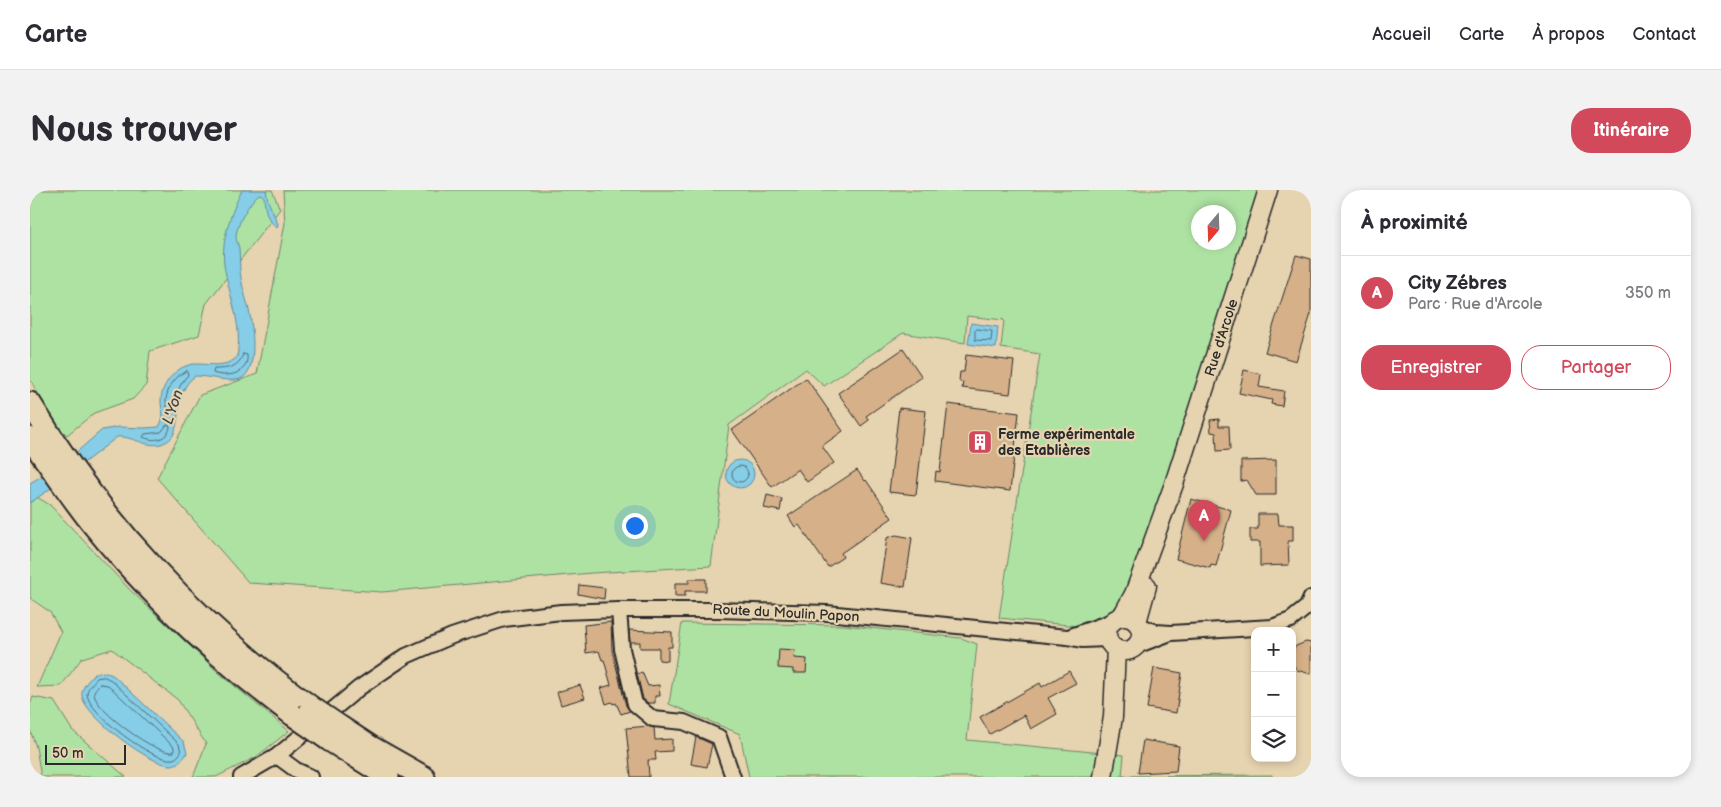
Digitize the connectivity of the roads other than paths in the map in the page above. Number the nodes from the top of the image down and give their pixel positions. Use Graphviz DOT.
graph roads {
  1 [pos="1268,190"];
  2 [pos="30,403"];
  3 [pos="30,438"];
  4 [pos="50,451"];
  5 [pos="1310,605"];
  6 [pos="618,610"];
  7 [pos="1127,621"];
  8 [pos="1171,633"];
  9 [pos="1068,636"];
  10 [pos="1123,646"];
  11 [pos="335,734"];
  12 [pos="277,756"];
  13 [pos="241,777"];
  14 [pos="311,777"];
  15 [pos="388,777"];
  16 [pos="424,777"];
  17 [pos="733,777"];
  18 [pos="1102,777"];
  1 -- 7 [label="main road, Rue d'Arcole"];
  2 -- 4 [label="highway"];
  3 -- 4 [label="highway"];
  4 -- 11 [label="highway, bridge"];
  5 -- 8 [label="street"];
  6 -- 9 [label="street, Route du Moulin Papon"];
  6 -- 12 [label="street, Route du Moulin Papon"];
  6 -- 17 [label="street"];
  7 -- 8 [label="street"];
  7 -- 9 [label="street, Route du Moulin Papon"];
  7 -- 10 [label="main road"];
  7 -- 10 [label="main road"];
  8 -- 10 [label="street, Route du Moulin Papon"];
  9 -- 10 [label="street, Route du Moulin Papon"];
  10 -- 18 [label="main road"];
  11 -- 15 [label="highway"];
  11 -- 16 [label="highway"];
  12 -- 13 [label="street, Route du Moulin Papon"];
  12 -- 14 [label="street"];
}
